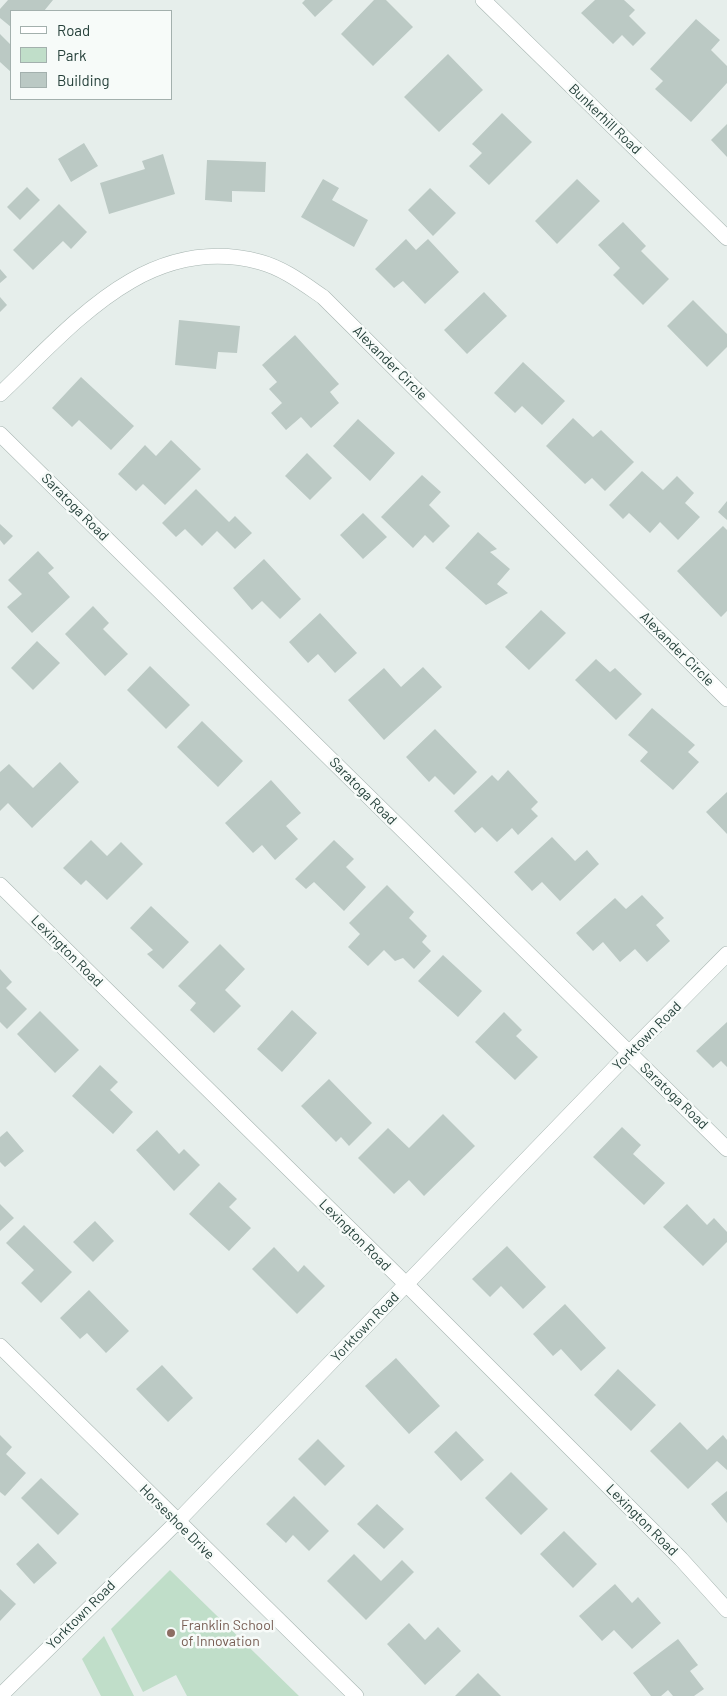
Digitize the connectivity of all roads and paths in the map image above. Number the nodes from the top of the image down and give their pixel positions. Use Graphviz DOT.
graph roads {
  1 [pos="484,0"];
  2 [pos="727,238"];
  3 [pos="0,394"];
  4 [pos="0,434"];
  5 [pos="727,699"];
  6 [pos="0,885"];
  7 [pos="727,954"];
  8 [pos="629,1053"];
  9 [pos="727,1149"];
  10 [pos="406,1284"];
  11 [pos="0,1346"];
  12 [pos="177,1522"];
  13 [pos="727,1610"];
  14 [pos="0,1696"];
  15 [pos="356,1696"];
  1 -- 2 [label="street, Bunkerhill Road"];
  3 -- 5 [label="street, Alexander Circle"];
  4 -- 8 [label="street, Saratoga Road"];
  6 -- 10 [label="street, Lexington Road"];
  7 -- 8 [label="street, Yorktown Road"];
  8 -- 9 [label="street, Saratoga Road"];
  8 -- 10 [label="street, Yorktown Road"];
  10 -- 12 [label="street, Yorktown Road"];
  10 -- 13 [label="street, Lexington Road"];
  11 -- 12 [label="street, Horseshoe Drive"];
  12 -- 14 [label="street, Yorktown Road"];
  12 -- 15 [label="street, Horseshoe Drive"];
}
